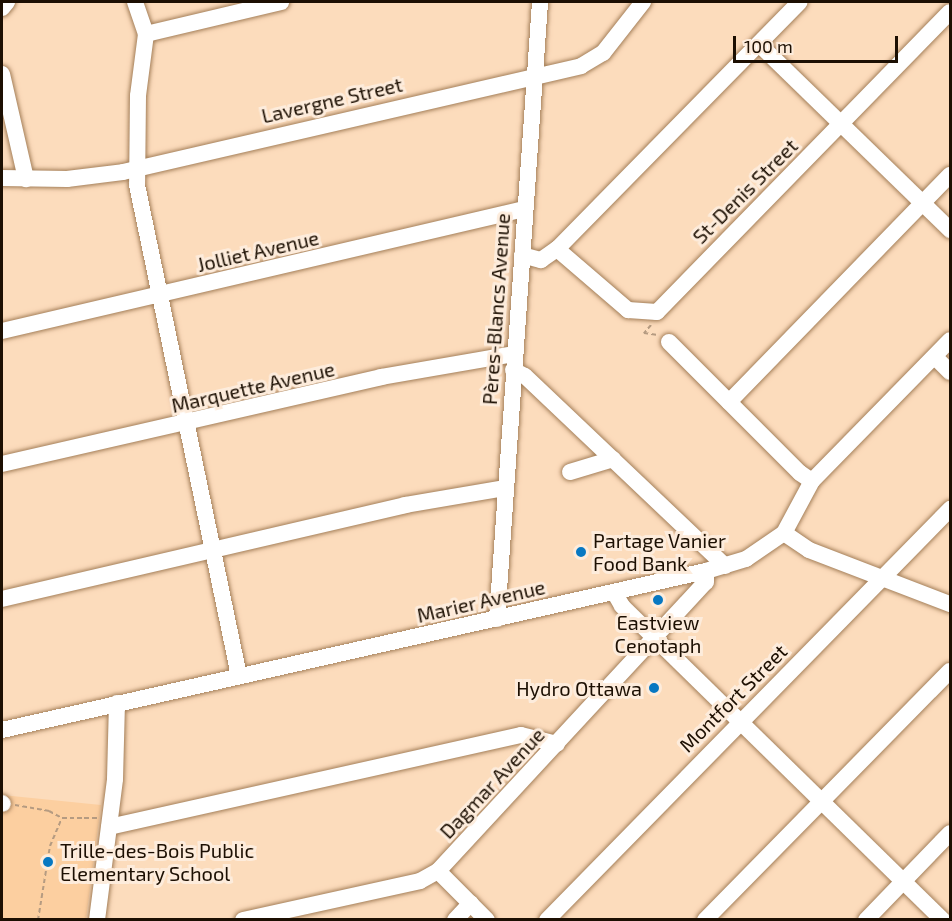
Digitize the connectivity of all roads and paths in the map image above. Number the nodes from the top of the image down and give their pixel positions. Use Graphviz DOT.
graph roads {
  1 [pos="7,2"];
  2 [pos="135,2"];
  3 [pos="281,2"];
  4 [pos="540,2"];
  5 [pos="643,2"];
  6 [pos="800,2"];
  7 [pos="2,8"];
  8 [pos="951,12"];
  9 [pos="146,34"];
  10 [pos="759,44"];
  11 [pos="2,74"];
  12 [pos="533,75"];
  13 [pos="841,123"];
  14 [pos="138,166"];
  15 [pos="951,175"];
  16 [pos="2,178"];
  17 [pos="26,179"];
  18 [pos="923,202"];
  19 [pos="524,209"];
  20 [pos="951,230"];
  21 [pos="556,249"];
  22 [pos="522,255"];
  23 [pos="159,296"];
  24 [pos="650,326"];
  25 [pos="2,331"];
  26 [pos="951,340"];
  27 [pos="669,342"];
  28 [pos="935,357"];
  29 [pos="513,362"];
  30 [pos="951,372"];
  31 [pos="729,402"];
  32 [pos="186,424"];
  33 [pos="613,459"];
  34 [pos="2,464"];
  35 [pos="570,472"];
  36 [pos="812,481"];
  37 [pos="504,488"];
  38 [pos="951,509"];
  39 [pos="784,534"];
  40 [pos="213,551"];
  41 [pos="725,566"];
  42 [pos="706,571"];
  43 [pos="884,578"];
  44 [pos="634,589"];
  45 [pos="614,592"];
  46 [pos="2,599"];
  47 [pos="951,604"];
  48 [pos="497,619"];
  49 [pos="640,620"];
  50 [pos="656,637"];
  51 [pos="951,671"];
  52 [pos="239,676"];
  53 [pos="117,703"];
  54 [pos="739,720"];
  55 [pos="2,730"];
  56 [pos="557,744"];
  57 [pos="821,802"];
  58 [pos="2,803"];
  59 [pos="62,818"];
  60 [pos="103,822"];
  61 [pos="951,833"];
  62 [pos="438,871"];
  63 [pos="903,881"];
  64 [pos="471,903"];
  65 [pos="38,920"];
  66 [pos="97,920"];
  67 [pos="243,920"];
  68 [pos="454,920"];
  69 [pos="487,920"];
  70 [pos="547,920"];
  71 [pos="705,920"];
  72 [pos="866,920"];
  73 [pos="943,920"];
  1 -- 7 [label="street"];
  2 -- 9 [label="street"];
  3 -- 9 [label="street"];
  4 -- 12 [label="street, Pères-Blancs Avenue"];
  5 -- 12 [label="street, Lavergne Street"];
  6 -- 10 [label="street"];
  8 -- 13 [label="street, St-Denis Street"];
  9 -- 14 [label="street"];
  10 -- 13 [label="street"];
  10 -- 21 [label="street"];
  11 -- 17 [label="street"];
  12 -- 14 [label="street, Lavergne Street"];
  12 -- 19 [label="street, Pères-Blancs Avenue"];
  13 -- 18 [label="street"];
  13 -- 21 [label="street, St-Denis Street"];
  14 -- 17 [label="street, Lavergne Street"];
  14 -- 23 [label="street"];
  15 -- 18 [label="street"];
  16 -- 17 [label="street, Lavergne Street"];
  18 -- 20 [label="street"];
  18 -- 31 [label="street"];
  19 -- 22 [label="street, Pères-Blancs Avenue"];
  19 -- 23 [label="street, Jolliet Avenue"];
  21 -- 22 [label="street"];
  22 -- 29 [label="street, Pères-Blancs Avenue"];
  23 -- 25 [label="street, Jolliet Avenue"];
  23 -- 32 [label="street"];
  24 -- 27 [label="path"];
  26 -- 28 [label="street"];
  27 -- 31 [label="street"];
  28 -- 30 [label="street"];
  28 -- 36 [label="street"];
  29 -- 32 [label="street, Marquette Avenue"];
  29 -- 33 [label="street"];
  29 -- 37 [label="street, Pères-Blancs Avenue"];
  31 -- 36 [label="street"];
  32 -- 34 [label="street, Marquette Avenue"];
  32 -- 40 [label="street"];
  33 -- 35 [label="street"];
  33 -- 41 [label="street"];
  36 -- 39 [label="street"];
  37 -- 40 [label="street"];
  37 -- 48 [label="street, Pères-Blancs Avenue"];
  38 -- 43 [label="street, Montfort Street"];
  39 -- 41 [label="street, Marier Avenue"];
  39 -- 43 [label="street"];
  40 -- 46 [label="street"];
  40 -- 52 [label="street"];
  41 -- 42 [label="street, Marier Avenue"];
  42 -- 44 [label="street, Marier Avenue"];
  42 -- 50 [label="street, Dagmar Avenue"];
  43 -- 47 [label="street"];
  43 -- 54 [label="street, Montfort Street"];
  44 -- 45 [label="street, Marier Avenue"];
  44 -- 49 [label="street"];
  45 -- 48 [label="street, Marier Avenue"];
  45 -- 49 [label="street"];
  48 -- 52 [label="street, Marier Avenue"];
  49 -- 50 [label="street"];
  50 -- 54 [label="street"];
  50 -- 56 [label="street, Dagmar Avenue"];
  51 -- 57 [label="street"];
  52 -- 53 [label="street, Marier Avenue"];
  53 -- 55 [label="street, Marier Avenue"];
  53 -- 60 [label="street"];
  54 -- 57 [label="street"];
  54 -- 70 [label="street, Montfort Street"];
  56 -- 60 [label="street"];
  56 -- 62 [label="street, Dagmar Avenue"];
  57 -- 63 [label="street"];
  57 -- 71 [label="street"];
  58 -- 59 [label="path"];
  59 -- 60 [label="path"];
  59 -- 65 [label="path"];
  60 -- 66 [label="street"];
  61 -- 63 [label="street"];
  62 -- 64 [label="street"];
  62 -- 67 [label="street, Dagmar Avenue"];
  63 -- 72 [label="street"];
  63 -- 73 [label="street"];
  64 -- 68 [label="street"];
  64 -- 69 [label="street"];
}
